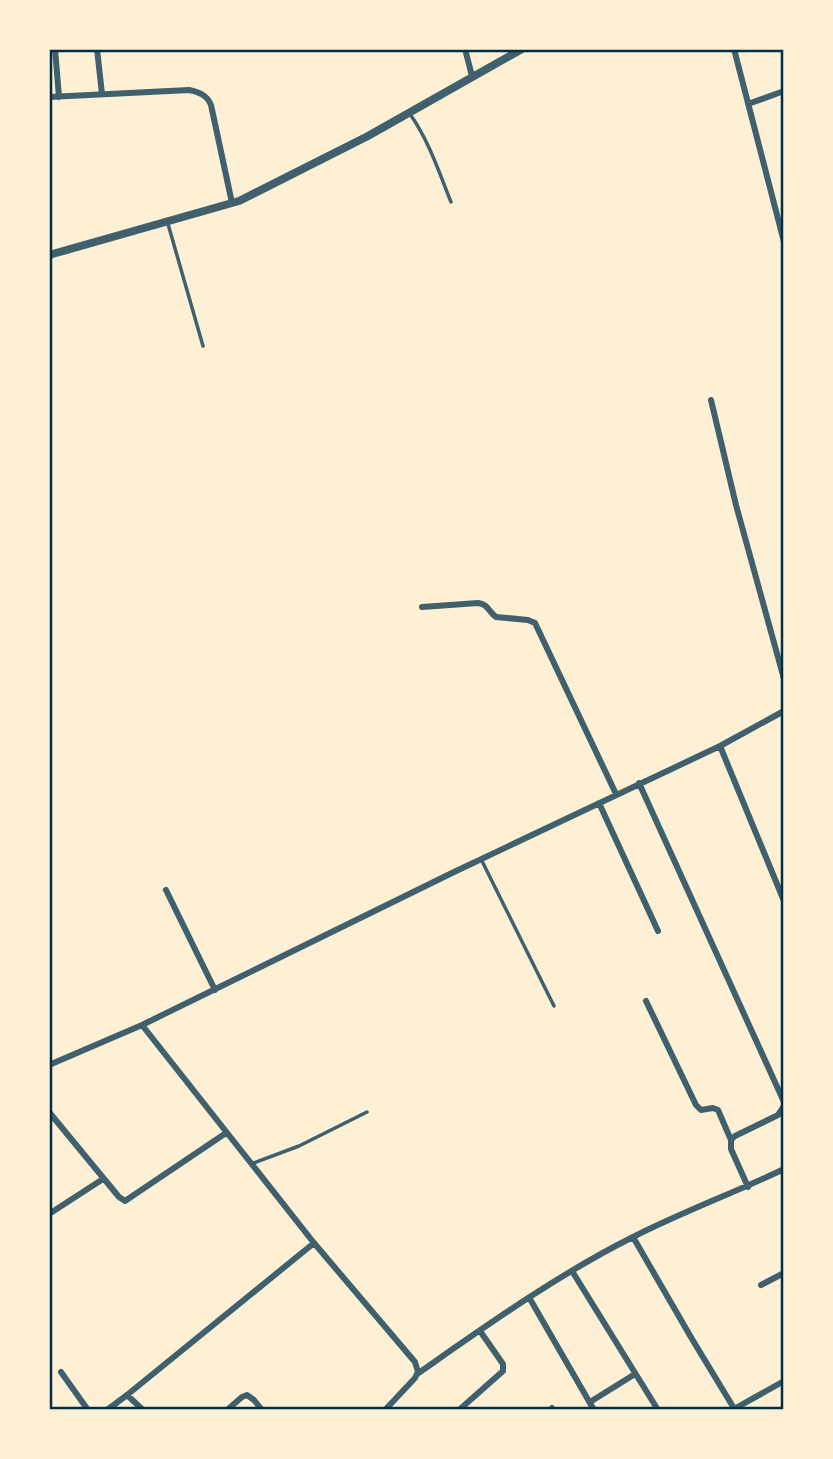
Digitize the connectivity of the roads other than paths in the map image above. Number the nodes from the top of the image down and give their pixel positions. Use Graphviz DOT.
graph roads {
  1 [pos="55,49"];
  2 [pos="97,49"];
  3 [pos="465,49"];
  4 [pos="522,49"];
  5 [pos="734,49"];
  6 [pos="472,76"];
  7 [pos="784,91"];
  8 [pos="102,94"];
  9 [pos="49,97"];
  10 [pos="59,97"];
  11 [pos="748,104"];
  12 [pos="409,112"];
  13 [pos="451,202"];
  14 [pos="232,203"];
  15 [pos="168,222"];
  16 [pos="784,242"];
  17 [pos="49,255"];
  18 [pos="203,346"];
  19 [pos="711,400"];
  20 [pos="422,607"];
  21 [pos="784,679"];
  22 [pos="784,711"];
  23 [pos="720,746"];
  24 [pos="639,783"];
  25 [pos="616,794"];
  26 [pos="599,803"];
  27 [pos="481,859"];
  28 [pos="166,890"];
  29 [pos="784,901"];
  30 [pos="658,931"];
  31 [pos="215,990"];
  32 [pos="646,1001"];
  33 [pos="554,1006"];
  34 [pos="142,1025"];
  35 [pos="49,1065"];
  36 [pos="784,1104"];
  37 [pos="49,1112"];
  38 [pos="367,1112"];
  39 [pos="226,1133"];
  40 [pos="731,1140"];
  41 [pos="251,1164"];
  42 [pos="784,1169"];
  43 [pos="103,1179"];
  44 [pos="748,1187"];
  45 [pos="49,1214"];
  46 [pos="634,1237"];
  47 [pos="314,1242"];
  48 [pos="572,1271"];
  49 [pos="784,1273"];
  50 [pos="761,1285"];
  51 [pos="530,1299"];
  52 [pos="480,1331"];
  53 [pos="61,1372"];
  54 [pos="635,1374"];
  55 [pos="416,1375"];
  56 [pos="784,1381"];
  57 [pos="127,1395"];
  58 [pos="590,1402"];
  59 [pos="735,1409"];
  60 [pos="88,1410"];
  61 [pos="107,1410"];
  62 [pos="143,1410"];
  63 [pos="228,1410"];
  64 [pos="262,1410"];
  65 [pos="385,1410"];
  66 [pos="459,1410"];
  67 [pos="594,1410"];
  68 [pos="658,1410"];
  1 -- 10 [label="street"];
  2 -- 8 [label="street"];
  3 -- 6 [label="street"];
  4 -- 6 [label="street"];
  5 -- 11 [label="street"];
  6 -- 12 [label="street"];
  7 -- 11 [label="street"];
  8 -- 10 [label="street"];
  8 -- 14 [label="street"];
  9 -- 10 [label="street"];
  11 -- 16 [label="street"];
  12 -- 13 [label="lane"];
  12 -- 14 [label="street"];
  14 -- 15 [label="street"];
  15 -- 17 [label="street"];
  15 -- 18 [label="lane"];
  19 -- 21 [label="street"];
  20 -- 25 [label="street"];
  22 -- 23 [label="street"];
  23 -- 24 [label="street"];
  23 -- 29 [label="street"];
  24 -- 25 [label="street"];
  24 -- 36 [label="street"];
  25 -- 26 [label="street"];
  26 -- 27 [label="street"];
  26 -- 30 [label="street"];
  27 -- 31 [label="street"];
  27 -- 33 [label="lane"];
  28 -- 31 [label="street"];
  31 -- 34 [label="street"];
  32 -- 40 [label="street"];
  34 -- 35 [label="street"];
  34 -- 39 [label="street"];
  36 -- 40 [label="street"];
  37 -- 43 [label="street"];
  38 -- 41 [label="lane"];
  39 -- 41 [label="street"];
  39 -- 43 [label="street"];
  40 -- 44 [label="street"];
  41 -- 47 [label="street"];
  42 -- 44 [label="street"];
  43 -- 45 [label="street"];
  44 -- 46 [label="street"];
  46 -- 48 [label="street"];
  46 -- 59 [label="street"];
  47 -- 55 [label="street"];
  47 -- 57 [label="street"];
  48 -- 51 [label="street"];
  48 -- 54 [label="street"];
  49 -- 50 [label="street"];
  51 -- 52 [label="street"];
  51 -- 58 [label="street"];
  52 -- 55 [label="street"];
  52 -- 66 [label="street"];
  53 -- 60 [label="street"];
  54 -- 58 [label="street"];
  54 -- 68 [label="street"];
  55 -- 65 [label="street"];
  56 -- 59 [label="street"];
  57 -- 61 [label="street"];
  57 -- 62 [label="street"];
  58 -- 67 [label="street"];
  63 -- 64 [label="street"];
}
